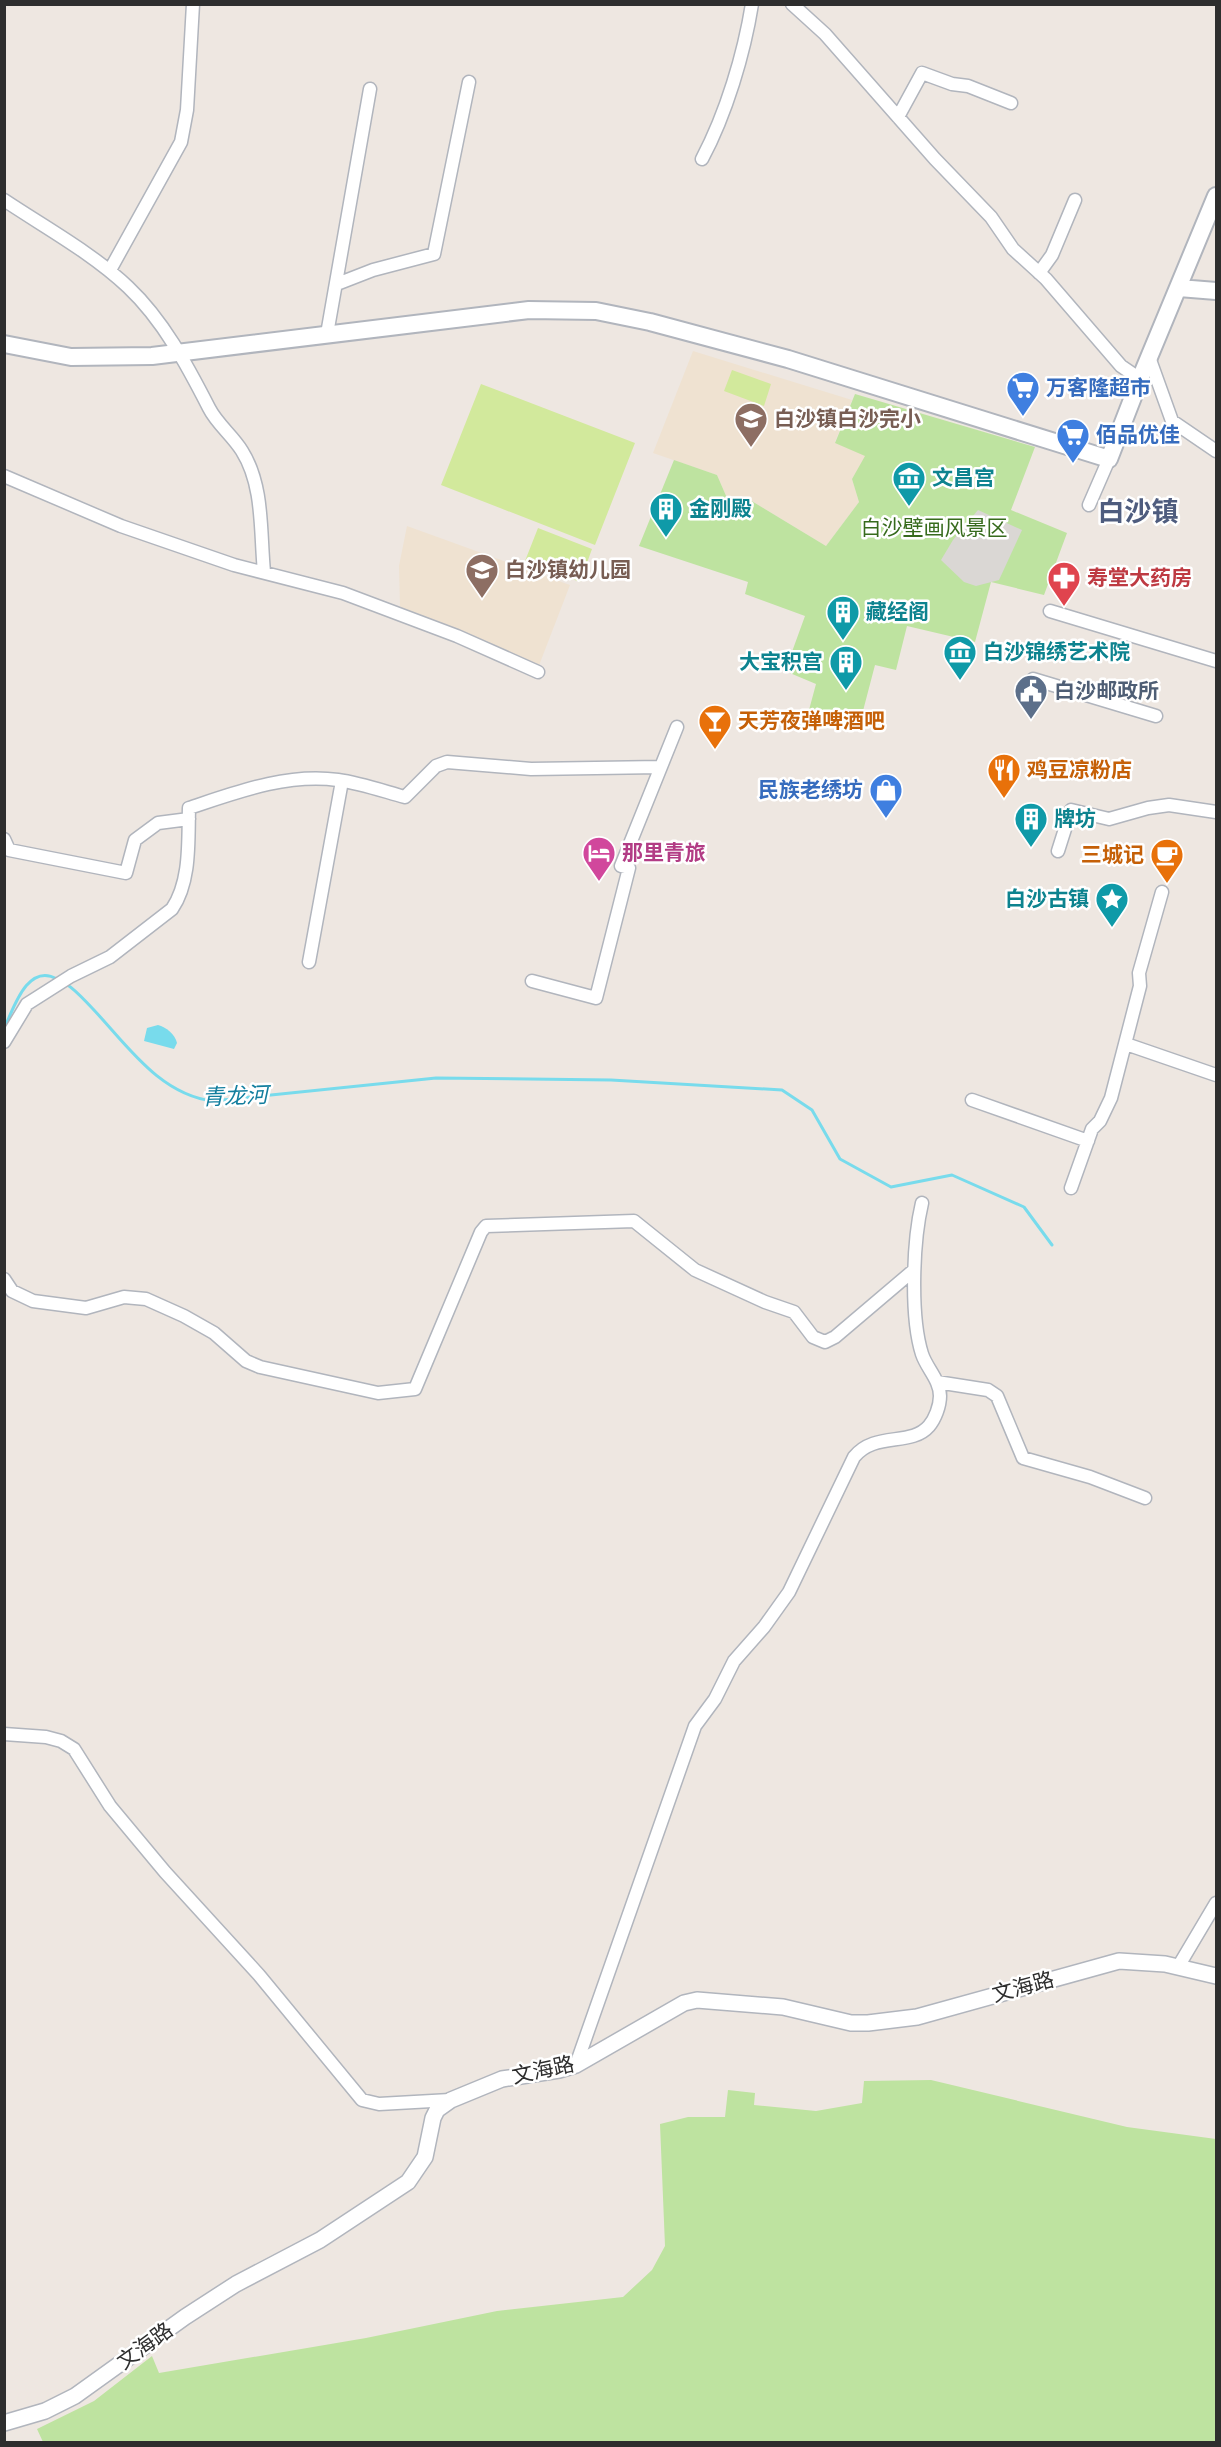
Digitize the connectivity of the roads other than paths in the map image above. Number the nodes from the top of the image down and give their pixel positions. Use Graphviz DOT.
graph roads {
  1 [pos="194,4"];
  2 [pos="752,4"];
  3 [pos="792,4"];
  4 [pos="469,82"];
  5 [pos="370,89"];
  6 [pos="1011,104"];
  7 [pos="898,117"];
  8 [pos="702,159"];
  9 [pos="1216,196"];
  10 [pos="4,200"];
  11 [pos="1075,200"];
  12 [pos="110,270"];
  13 [pos="1039,273"];
  14 [pos="337,284"];
  15 [pos="1179,288"];
  16 [pos="1216,291"];
  17 [pos="327,334"];
  18 [pos="4,344"];
  19 [pos="179,353"];
  20 [pos="1149,357"];
  21 [pos="1140,379"];
  22 [pos="1216,451"];
  23 [pos="1109,459"];
  24 [pos="4,476"];
  25 [pos="1089,505"];
  26 [pos="264,572"];
  27 [pos="1050,611"];
  28 [pos="1216,661"];
  29 [pos="538,672"];
  30 [pos="1033,680"];
  31 [pos="1156,716"];
  32 [pos="677,727"];
  33 [pos="660,767"];
  34 [pos="342,781"];
  35 [pos="1216,812"];
  36 [pos="189,819"];
  37 [pos="4,839"];
  38 [pos="1058,851"];
  39 [pos="1162,892"];
  40 [pos="309,962"];
  41 [pos="532,981"];
  42 [pos="4,1042"];
  43 [pos="1126,1044"];
  44 [pos="1216,1075"];
  45 [pos="972,1100"];
  46 [pos="1088,1141"];
  47 [pos="1071,1188"];
  48 [pos="922,1203"];
  49 [pos="914,1270"];
  50 [pos="4,1279"];
  51 [pos="938,1382"];
  52 [pos="1145,1498"];
  53 [pos="4,1734"];
  54 [pos="1216,1903"];
  55 [pos="1178,1967"];
  56 [pos="1216,1976"];
  57 [pos="576,2065"];
  58 [pos="451,2100"];
  59 [pos="4,2423"];
  1 -- 12 [label="street"];
  2 -- 8 [label="street"];
  3 -- 7 [label="street"];
  4 -- 14 [label="street"];
  5 -- 14 [label="street"];
  6 -- 7 [label="street"];
  7 -- 13 [label="street"];
  9 -- 15 [label="main road"];
  10 -- 12 [label="street"];
  11 -- 13 [label="street"];
  12 -- 19 [label="street"];
  13 -- 21 [label="street"];
  14 -- 17 [label="street"];
  15 -- 16 [label="main road"];
  15 -- 20 [label="main road"];
  17 -- 19 [label="main road"];
  17 -- 23 [label="main road"];
  18 -- 19 [label="main road"];
  19 -- 26 [label="street"];
  20 -- 21 [label="main road"];
  20 -- 22 [label="street"];
  21 -- 23 [label="main road"];
  23 -- 25 [label="street"];
  24 -- 26 [label="street"];
  26 -- 29 [label="street"];
  27 -- 28 [label="street"];
  30 -- 31 [label="street"];
  32 -- 33 [label="street"];
  33 -- 34 [label="street"];
  33 -- 41 [label="street"];
  34 -- 36 [label="street"];
  34 -- 40 [label="street"];
  35 -- 38 [label="street"];
  36 -- 37 [label="street"];
  36 -- 42 [label="street"];
  39 -- 43 [label="street"];
  43 -- 44 [label="street"];
  43 -- 46 [label="street"];
  45 -- 46 [label="street"];
  46 -- 47 [label="street"];
  48 -- 49 [label="street"];
  49 -- 50 [label="street"];
  49 -- 51 [label="street"];
  51 -- 52 [label="street"];
  51 -- 57 [label="street"];
  53 -- 58 [label="street"];
  54 -- 55 [label="street"];
  55 -- 56 [label="street, 文海路"];
  55 -- 57 [label="street, 文海路"];
  57 -- 58 [label="street, 文海路"];
  58 -- 59 [label="street, 文海路"];
}
